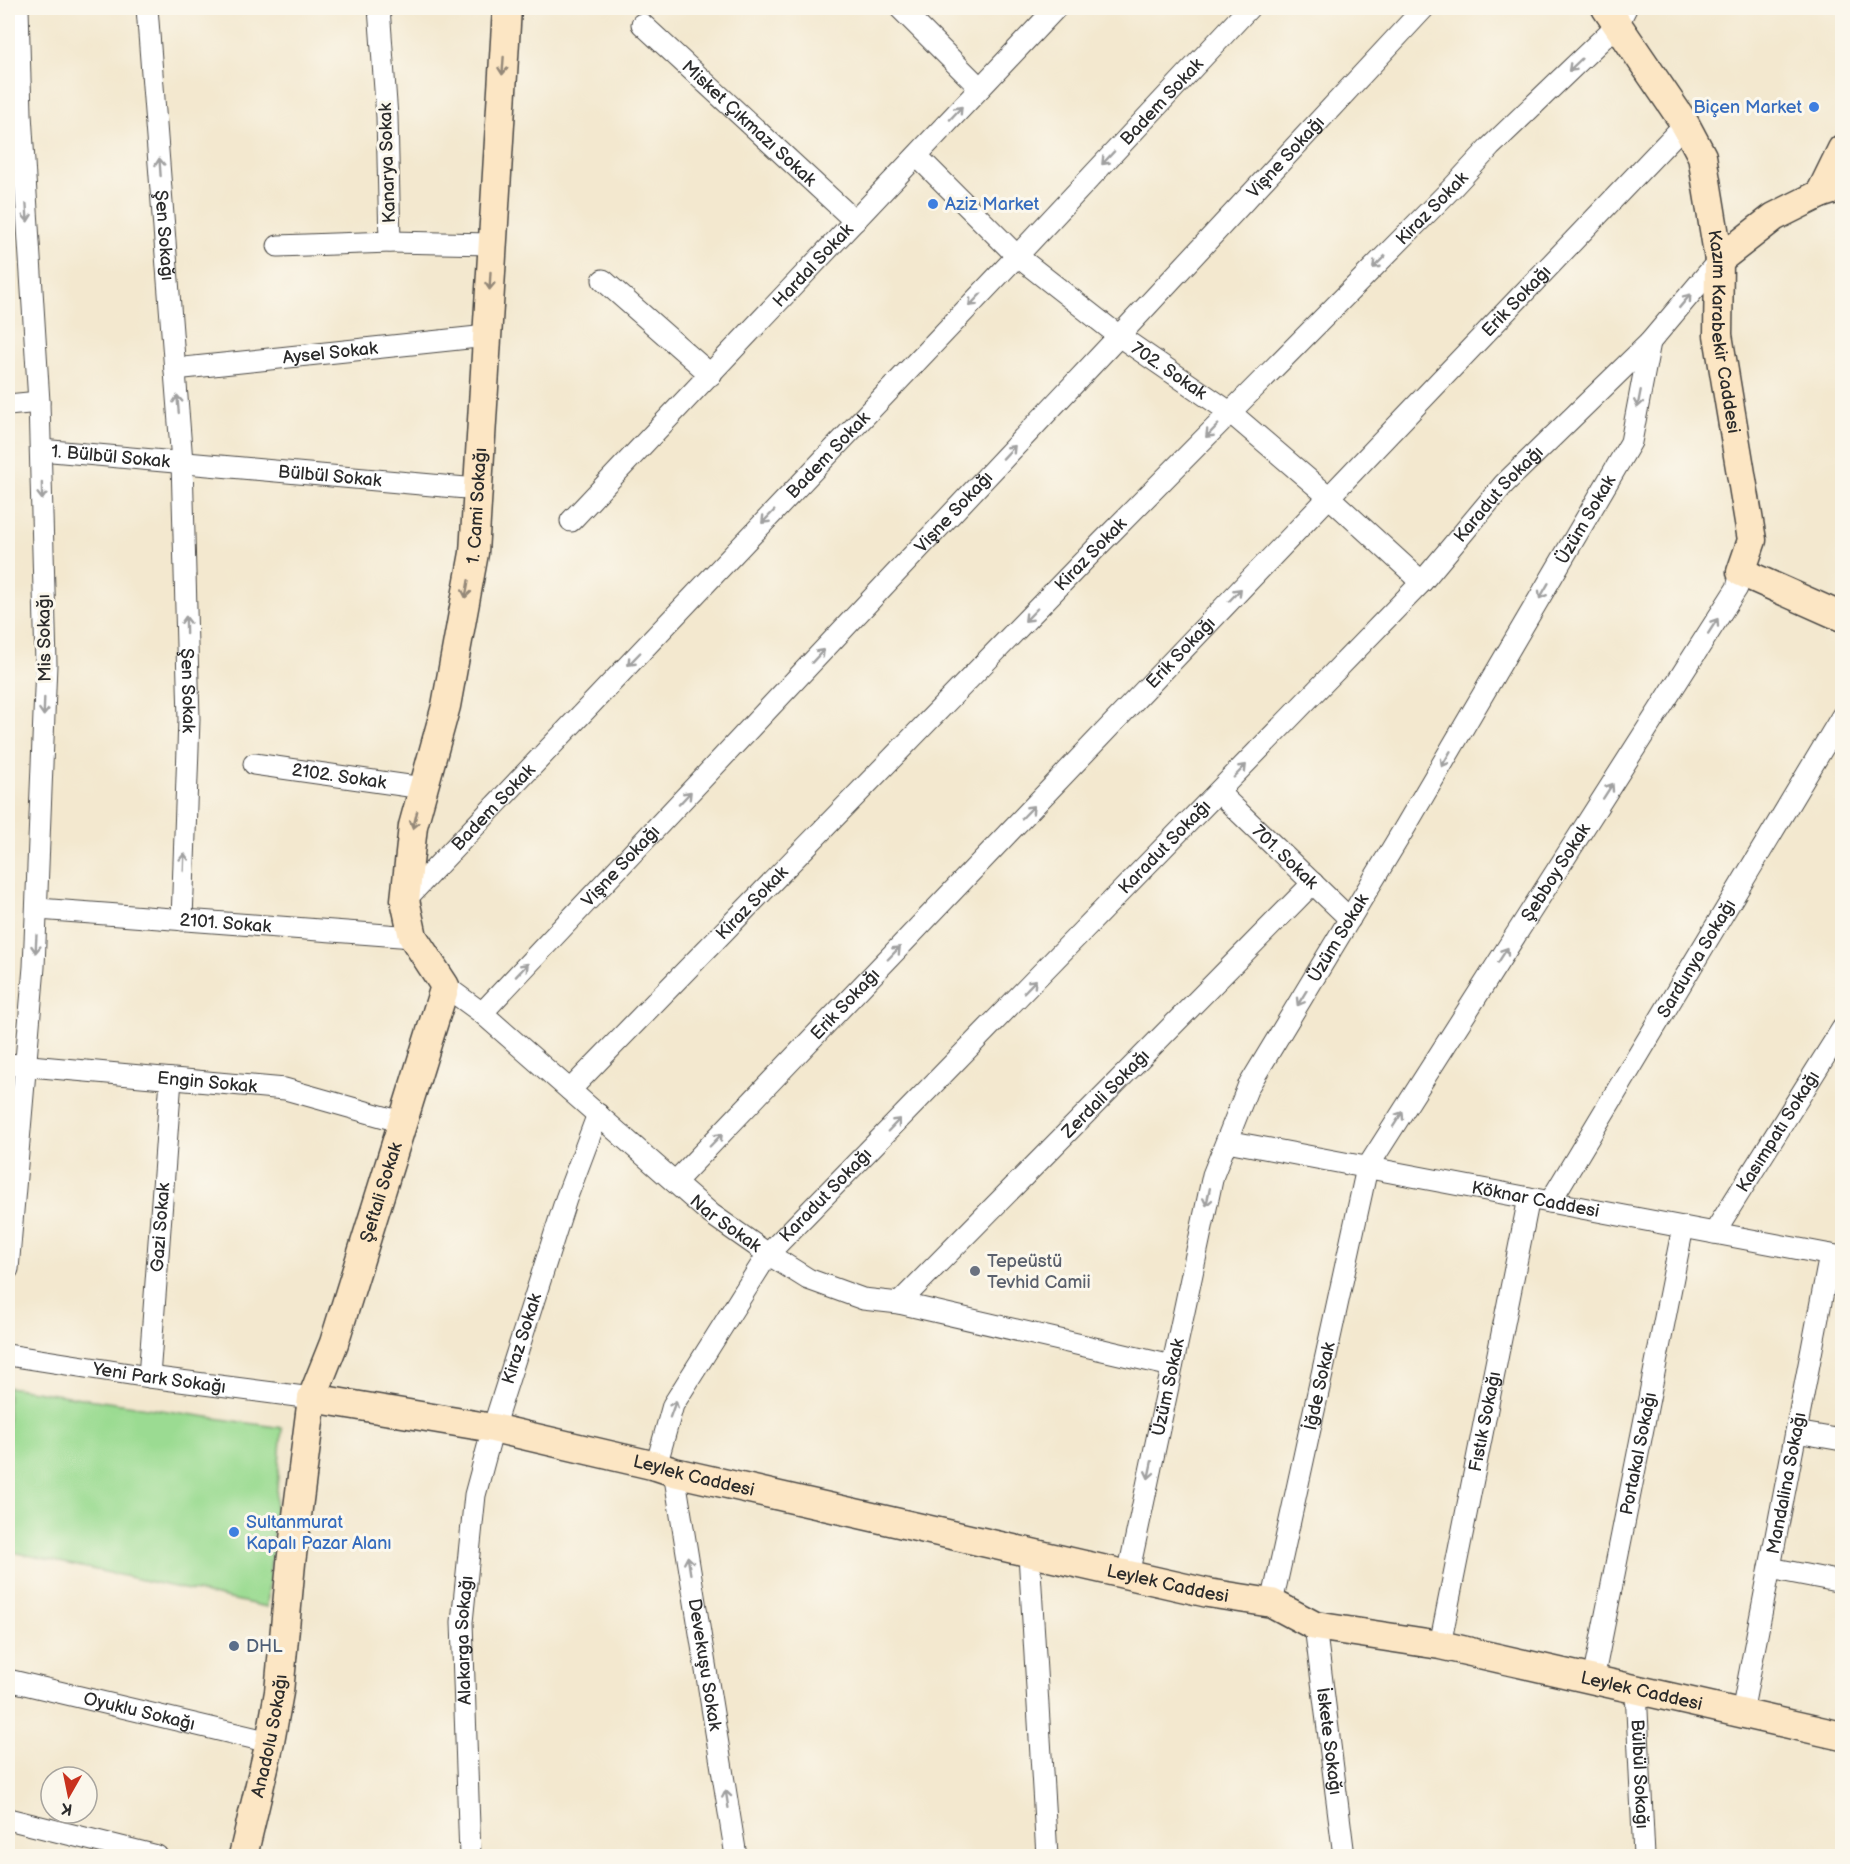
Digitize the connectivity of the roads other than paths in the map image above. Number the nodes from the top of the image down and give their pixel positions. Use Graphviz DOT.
graph roads {
  1 [pos="18,8"];
  2 [pos="147,8"];
  3 [pos="379,8"];
  4 [pos="507,8"];
  5 [pos="900,8"];
  6 [pos="1056,8"];
  7 [pos="1249,8"];
  8 [pos="1424,8"];
  9 [pos="1616,13"];
  10 [pos="642,24"];
  11 [pos="980,88"];
  12 [pos="1685,124"];
  13 [pos="1842,149"];
  14 [pos="916,156"];
  15 [pos="1831,190"];
  16 [pos="855,221"];
  17 [pos="390,242"];
  18 [pos="492,243"];
  19 [pos="278,246"];
  20 [pos="1017,256"];
  21 [pos="1719,260"];
  22 [pos="603,280"];
  23 [pos="486,336"];
  24 [pos="1119,336"];
  25 [pos="1650,342"];
  26 [pos="175,369"];
  27 [pos="711,375"];
  28 [pos="39,402"];
  29 [pos="8,405"];
  30 [pos="1231,413"];
  31 [pos="41,450"];
  32 [pos="182,462"];
  33 [pos="477,489"];
  34 [pos="1329,497"];
  35 [pos="571,521"];
  36 [pos="1741,572"];
  37 [pos="1422,582"];
  38 [pos="1842,617"];
  39 [pos="1842,717"];
  40 [pos="254,764"];
  41 [pos="423,788"];
  42 [pos="1219,793"];
  43 [pos="1313,884"];
  44 [pos="405,900"];
  45 [pos="38,909"];
  46 [pos="1350,919"];
  47 [pos="182,920"];
  48 [pos="413,937"];
  49 [pos="445,986"];
  50 [pos="482,1013"];
  51 [pos="1842,1029"];
  52 [pos="17,1065"];
  53 [pos="171,1079"];
  54 [pos="570,1090"];
  55 [pos="598,1114"];
  56 [pos="402,1122"];
  57 [pos="1227,1141"];
  58 [pos="1367,1168"];
  59 [pos="675,1182"];
  60 [pos="1529,1198"];
  61 [pos="1550,1202"];
  62 [pos="1683,1227"];
  63 [pos="1714,1233"];
  64 [pos="768,1254"];
  65 [pos="1836,1256"];
  66 [pos="8,1269"];
  67 [pos="899,1303"];
  68 [pos="8,1355"];
  69 [pos="1172,1366"];
  70 [pos="148,1377"];
  71 [pos="312,1398"];
  72 [pos="493,1428"];
  73 [pos="1796,1432"];
  74 [pos="1842,1440"];
  75 [pos="665,1469"];
  76 [pos="1029,1554"];
  77 [pos="1770,1568"];
  78 [pos="1128,1575"];
  79 [pos="1842,1582"];
  80 [pos="1272,1603"];
  81 [pos="1315,1626"];
  82 [pos="1440,1645"];
  83 [pos="8,1680"];
  84 [pos="1593,1680"];
  85 [pos="1636,1690"];
  86 [pos="1742,1713"];
  87 [pos="1842,1736"];
  88 [pos="270,1742"];
  89 [pos="8,1819"];
  90 [pos="157,1857"];
  91 [pos="243,1857"];
  92 [pos="470,1857"];
  93 [pos="736,1857"];
  94 [pos="1047,1857"];
  95 [pos="1344,1857"];
  96 [pos="1644,1857"];
  1 -- 28 [label="street, Mis Sokağı, one-way"];
  26 -- 2 [label="street, Şen Sokağı, one-way"];
  3 -- 17 [label="street, Kanarya Sokak"];
  4 -- 18 [label="street, 1. Cami Sokağı, one-way"];
  5 -- 11 [label="street"];
  6 -- 11 [label="street, Hardal Sokak"];
  7 -- 20 [label="street, Badem Sokak, one-way"];
  8 -- 24 [label="street, Vişne Sokağı"];
  9 -- 12 [label="street, Kazım Karabekir Caddesi"];
  9 -- 30 [label="street, Kiraz Sokak, one-way"];
  10 -- 16 [label="street, Misket Çıkmazı Sokak"];
  14 -- 11 [label="street, Hardal Sokak, one-way"];
  12 -- 21 [label="street, Kazım Karabekir Caddesi"];
  12 -- 34 [label="street, Erik Sokağı"];
  13 -- 15 [label="street"];
  14 -- 16 [label="street, Hardal Sokak"];
  14 -- 20 [label="street, 702. Sokak"];
  15 -- 21 [label="street"];
  16 -- 27 [label="street, Hardal Sokak"];
  17 -- 18 [label="street"];
  17 -- 19 [label="street, Kanarya Sokak"];
  18 -- 23 [label="street, 1. Cami Sokağı, one-way"];
  20 -- 24 [label="street, 702. Sokak"];
  20 -- 44 [label="street, Badem Sokak, one-way"];
  25 -- 21 [label="street, Karadut Sokağı, one-way"];
  21 -- 36 [label="street, Kazım Karabekir Caddesi"];
  22 -- 27 [label="street"];
  23 -- 26 [label="street, Aysel Sokak"];
  23 -- 33 [label="street, 1. Cami Sokağı"];
  24 -- 30 [label="street, 702. Sokak"];
  50 -- 24 [label="street, Vişne Sokağı, one-way"];
  25 -- 37 [label="street, Karadut Sokağı"];
  25 -- 46 [label="street, Üzüm Sokak, one-way"];
  32 -- 26 [label="street, Şen Sokağı, one-way"];
  27 -- 35 [label="street, Hardal Sokak"];
  28 -- 29 [label="street"];
  28 -- 31 [label="street, Mis Sokağı"];
  30 -- 34 [label="street, 702. Sokak"];
  30 -- 54 [label="street, Kiraz Sokak, one-way"];
  31 -- 32 [label="street, 1. Bülbül Sokak"];
  31 -- 45 [label="street, Mis Sokağı, one-way"];
  32 -- 33 [label="street, Bülbül Sokak"];
  47 -- 32 [label="street, Şen Sokak, one-way"];
  33 -- 41 [label="street, 1. Cami Sokağı, one-way"];
  34 -- 37 [label="street, 702. Sokak"];
  59 -- 34 [label="street, Erik Sokağı, one-way"];
  36 -- 38 [label="street"];
  58 -- 36 [label="street, Şebboy Sokak, one-way"];
  42 -- 37 [label="street, Karadut Sokağı, one-way"];
  39 -- 61 [label="street, Sardunya Sokağı"];
  40 -- 41 [label="street, 2102. Sokak"];
  41 -- 44 [label="street, 1. Cami Sokağı, one-way"];
  42 -- 43 [label="street, 701. Sokak"];
  64 -- 42 [label="street, Karadut Sokağı, one-way"];
  43 -- 46 [label="street, 701. Sokak"];
  43 -- 67 [label="street, Zerdali Sokağı"];
  44 -- 48 [label="street, 1. Cami Sokağı"];
  45 -- 47 [label="street, 2101. Sokak"];
  45 -- 52 [label="street, Mis Sokağı, one-way"];
  46 -- 57 [label="street, Üzüm Sokak, one-way"];
  47 -- 48 [label="street, 2101. Sokak"];
  48 -- 49 [label="street, 1. Cami Sokağı"];
  49 -- 50 [label="street, Nar Sokak"];
  49 -- 56 [label="street, Şeftali Sokak"];
  50 -- 54 [label="street, Nar Sokak"];
  51 -- 63 [label="street, Kasımpatı Sokağı"];
  52 -- 53 [label="street, Engin Sokak"];
  52 -- 66 [label="street, Mis Sokağı"];
  53 -- 56 [label="street, Engin Sokak"];
  53 -- 70 [label="street, Gazi Sokak"];
  54 -- 55 [label="street, Nar Sokak"];
  55 -- 59 [label="street, Nar Sokak"];
  55 -- 72 [label="street, Kiraz Sokak"];
  56 -- 71 [label="street, Şeftali Sokak"];
  57 -- 58 [label="street, Köknar Caddesi"];
  57 -- 69 [label="street, Üzüm Sokak, one-way"];
  58 -- 60 [label="street, Köknar Caddesi"];
  58 -- 80 [label="street, İğde Sokak"];
  59 -- 64 [label="street, Nar Sokak"];
  60 -- 61 [label="street, Köknar Caddesi"];
  60 -- 82 [label="street, Fıstık Sokağı"];
  61 -- 62 [label="street, Köknar Caddesi"];
  62 -- 63 [label="street, Köknar Caddesi"];
  62 -- 84 [label="street, Portakal Sokağı"];
  63 -- 65 [label="street, Köknar Caddesi"];
  64 -- 67 [label="street, Nar Sokak"];
  75 -- 64 [label="street, Karadut Sokağı, one-way"];
  65 -- 73 [label="street, Mandalina Sokağı"];
  67 -- 69 [label="street, Nar Sokak"];
  68 -- 70 [label="street, Yeni Park Sokağı"];
  69 -- 78 [label="street, Üzüm Sokak, one-way"];
  70 -- 71 [label="street, Yeni Park Sokağı"];
  71 -- 72 [label="street, Leylek Caddesi"];
  71 -- 88 [label="street, Anadolu Sokağı"];
  72 -- 75 [label="street, Leylek Caddesi"];
  72 -- 92 [label="street, Alakarga Sokağı"];
  73 -- 74 [label="street"];
  73 -- 77 [label="street, Mandalina Sokağı"];
  75 -- 76 [label="street, Leylek Caddesi"];
  93 -- 75 [label="street, Devekuşu Sokak, one-way"];
  76 -- 78 [label="street, Leylek Caddesi"];
  76 -- 94 [label="street"];
  77 -- 79 [label="street"];
  77 -- 86 [label="street, Mandalina Sokağı"];
  78 -- 80 [label="street, Leylek Caddesi"];
  80 -- 81 [label="street, Leylek Caddesi"];
  81 -- 82 [label="street, Leylek Caddesi"];
  81 -- 95 [label="street, İskete Sokağı"];
  82 -- 84 [label="street, Leylek Caddesi"];
  83 -- 88 [label="street, Oyuklu Sokağı"];
  84 -- 85 [label="street, Leylek Caddesi"];
  85 -- 86 [label="street, Leylek Caddesi"];
  85 -- 96 [label="street, Bülbül Sokağı"];
  86 -- 87 [label="street, Leylek Caddesi"];
  88 -- 91 [label="street, Anadolu Sokağı"];
  89 -- 90 [label="street"];
}
